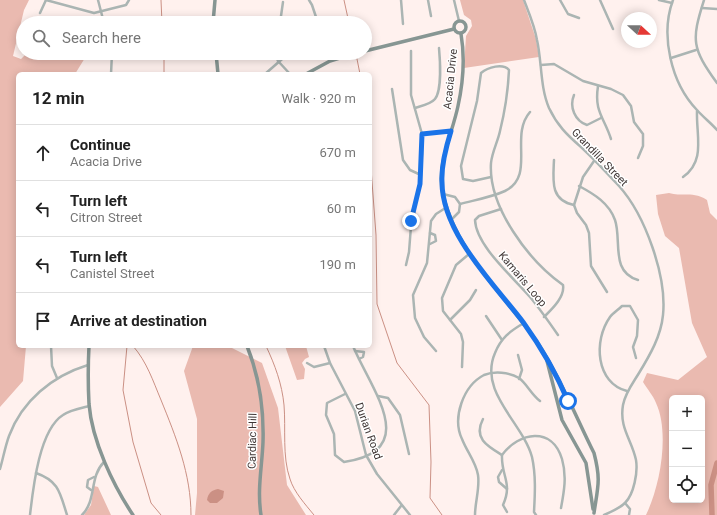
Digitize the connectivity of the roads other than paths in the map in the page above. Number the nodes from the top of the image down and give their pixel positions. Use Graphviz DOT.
graph roads {
  1 [pos="46,0"];
  2 [pos="98,0"];
  3 [pos="129,0"];
  4 [pos="215,0"];
  5 [pos="308,0"];
  6 [pos="400,0"];
  7 [pos="428,0"];
  8 [pos="454,0"];
  9 [pos="524,0"];
  10 [pos="560,0"];
  11 [pos="600,0"];
  12 [pos="659,0"];
  13 [pos="704,0"];
  14 [pos="283,2"];
  15 [pos="673,2"];
  16 [pos="702,8"];
  17 [pos="717,9"];
  18 [pos="101,12"];
  19 [pos="40,13"];
  20 [pos="102,16"];
  21 [pos="214,16"];
  22 [pos="281,16"];
  23 [pos="316,16"];
  24 [pos="431,16"];
  25 [pos="579,18"];
  26 [pos="459,20"];
  27 [pos="403,24"];
  28 [pos="454,29"];
  29 [pos="613,29"];
  30 [pos="460,34"];
  31 [pos="439,48"];
  32 [pos="372,49"];
  33 [pos="696,50"];
  34 [pos="411,51"];
  35 [pos="671,58"];
  36 [pos="111,60"];
  37 [pos="217,60"];
  38 [pos="333,60"];
  39 [pos="278,61"];
  40 [pos="542,65"];
  41 [pos="110,72"];
  42 [pos="218,72"];
  43 [pos="267,72"];
  44 [pos="288,72"];
  45 [pos="310,72"];
  46 [pos="717,83"];
  47 [pos="598,86"];
  48 [pos="392,89"];
  49 [pos="574,96"];
  50 [pos="415,108"];
  51 [pos="697,110"];
  52 [pos="530,112"];
  53 [pos="601,118"];
  54 [pos="717,130"];
  55 [pos="451,131"];
  56 [pos="422,134"];
  57 [pos="611,139"];
  58 [pos="638,158"];
  59 [pos="554,160"];
  60 [pos="594,162"];
  61 [pos="421,175"];
  62 [pos="491,177"];
  63 [pos="683,177"];
  64 [pos="579,186"];
  65 [pos="443,194"];
  66 [pos="495,194"];
  67 [pos="460,204"];
  68 [pos="574,205"];
  69 [pos="447,207"];
  70 [pos="501,209"];
  71 [pos="451,220"];
  72 [pos="430,233"];
  73 [pos="430,244"];
  74 [pos="469,254"];
  75 [pos="406,265"];
  76 [pos="638,280"];
  77 [pos="476,290"];
  78 [pos="607,292"];
  79 [pos="486,316"];
  80 [pos="544,317"];
  81 [pos="450,320"];
  82 [pos="524,324"];
  83 [pos="558,334"];
  84 [pos="502,340"];
  85 [pos="51,348"];
  86 [pos="89,348"];
  87 [pos="248,348"];
  88 [pos="325,348"];
  89 [pos="354,348"];
  90 [pos="355,351"];
  91 [pos="436,351"];
  92 [pos="518,355"];
  93 [pos="546,358"];
  94 [pos="636,358"];
  95 [pos="359,359"];
  96 [pos="308,363"];
  97 [pos="330,363"];
  98 [pos="88,365"];
  99 [pos="462,367"];
  100 [pos="491,372"];
  101 [pos="57,378"];
  102 [pos="519,379"];
  103 [pos="627,391"];
  104 [pos="345,394"];
  105 [pos="378,396"];
  106 [pos="540,400"];
  107 [pos="89,406"];
  108 [pos="483,419"];
  109 [pos="525,438"];
  110 [pos="409,454"];
  111 [pos="366,455"];
  112 [pos="502,455"];
  113 [pos="105,461"];
  114 [pos="0,469"];
  115 [pos="502,469"];
  116 [pos="36,473"];
  117 [pos="94,477"];
  118 [pos="508,490"];
  119 [pos="92,491"];
  120 [pos="626,503"];
  121 [pos="401,506"];
  122 [pos="561,508"];
  123 [pos="507,512"];
  124 [pos="534,514"];
  125 [pos="594,514"];
  126 [pos="30,515"];
  127 [pos="67,515"];
  128 [pos="82,515"];
  129 [pos="133,515"];
  130 [pos="261,515"];
  131 [pos="394,515"];
  132 [pos="410,515"];
  133 [pos="475,515"];
  134 [pos="604,515"];
  135 [pos="629,515"];
  1 -- 18 [label="street"];
  1 -- 19 [label="street"];
  2 -- 18 [label="street"];
  3 -- 18 [label="street"];
  4 -- 21 [label="street"];
  5 -- 23 [label="street"];
  6 -- 27 [label="street"];
  7 -- 24 [label="street"];
  8 -- 26 [label="street"];
  9 -- 40 [label="street, Grandilla Street"];
  10 -- 25 [label="street"];
  11 -- 29 [label="street"];
  12 -- 15 [label="street"];
  13 -- 16 [label="street"];
  14 -- 22 [label="street"];
  15 -- 35 [label="street"];
  16 -- 17 [label="street"];
  16 -- 33 [label="street"];
  18 -- 20 [label="street"];
  26 -- 28 [label="street"];
  26 -- 30 [label="street"];
  28 -- 30 [label="street"];
  28 -- 32 [label="street"];
  30 -- 55 [label="street, Acacia Drive"];
  31 -- 50 [label="street"];
  33 -- 35 [label="street"];
  33 -- 46 [label="street"];
  34 -- 50 [label="street"];
  35 -- 51 [label="street"];
  36 -- 41 [label="street"];
  37 -- 42 [label="street"];
  38 -- 45 [label="street"];
  39 -- 43 [label="street"];
  39 -- 44 [label="street"];
  40 -- 47 [label="street"];
  40 -- 60 [label="street, Grandilla Street"];
  47 -- 53 [label="street"];
  47 -- 58 [label="street"];
  48 -- 61 [label="street"];
  49 -- 53 [label="street"];
  50 -- 56 [label="street"];
  51 -- 54 [label="street"];
  51 -- 63 [label="street"];
  52 -- 66 [label="street"];
  53 -- 57 [label="street"];
  55 -- 56 [label="street"];
  55 -- 65 [label="street, Acacia Drive"];
  56 -- 61 [label="street"];
  59 -- 68 [label="street"];
  60 -- 64 [label="street"];
  60 -- 103 [label="street, Grandilla Street"];
  61 -- 75 [label="street"];
  62 -- 62 [label="street, Kamaris Loop"];
  62 -- 66 [label="street, Kamaris Loop"];
  64 -- 68 [label="street"];
  64 -- 76 [label="street"];
  65 -- 67 [label="street"];
  65 -- 69 [label="street, Acacia Drive"];
  66 -- 67 [label="street"];
  66 -- 70 [label="street, Kamaris Loop"];
  67 -- 71 [label="street"];
  68 -- 78 [label="street"];
  69 -- 71 [label="street, Acacia Drive"];
  69 -- 72 [label="street"];
  70 -- 80 [label="street, Kamaris Loop"];
  70 -- 80 [label="street, Kamaris Loop"];
  71 -- 74 [label="street, Acacia Drive"];
  72 -- 73 [label="street"];
  72 -- 73 [label="street"];
  73 -- 91 [label="street"];
  74 -- 81 [label="street"];
  74 -- 82 [label="street, Acacia Drive"];
  77 -- 81 [label="street"];
  79 -- 84 [label="street"];
  80 -- 83 [label="street"];
  81 -- 99 [label="street"];
  82 -- 84 [label="street"];
  82 -- 93 [label="street, Acacia Drive"];
  84 -- 100 [label="street"];
  85 -- 101 [label="street"];
  86 -- 98 [label="street"];
  87 -- 130 [label="street, Cardiac Hill"];
  88 -- 97 [label="street, Durian Road"];
  89 -- 90 [label="street"];
  90 -- 95 [label="street"];
  90 -- 95 [label="street"];
  92 -- 102 [label="street"];
  93 -- 125 [label="street, Acacia Drive"];
  93 -- 125 [label="street, Acacia Drive"];
  94 -- 103 [label="street"];
  95 -- 105 [label="street"];
  96 -- 97 [label="street"];
  97 -- 104 [label="street, Durian Road"];
  98 -- 101 [label="street"];
  98 -- 107 [label="street"];
  100 -- 102 [label="street"];
  100 -- 109 [label="street"];
  100 -- 133 [label="street"];
  101 -- 114 [label="street"];
  102 -- 106 [label="street"];
  103 -- 120 [label="street, Grandilla Street"];
  104 -- 111 [label="street, Durian Road"];
  104 -- 111 [label="street"];
  105 -- 110 [label="street"];
  105 -- 111 [label="street"];
  107 -- 113 [label="street"];
  107 -- 116 [label="street"];
  108 -- 112 [label="street"];
  109 -- 112 [label="street"];
  109 -- 122 [label="street"];
  109 -- 124 [label="street"];
  111 -- 121 [label="street, Durian Road"];
  112 -- 115 [label="street"];
  113 -- 117 [label="street"];
  113 -- 129 [label="street"];
  115 -- 118 [label="street"];
  115 -- 118 [label="street"];
  116 -- 126 [label="street"];
  116 -- 127 [label="street"];
  117 -- 119 [label="street"];
  117 -- 119 [label="street"];
  118 -- 123 [label="street"];
  119 -- 128 [label="street"];
  120 -- 134 [label="street"];
  120 -- 135 [label="street"];
  121 -- 131 [label="street"];
  121 -- 132 [label="street, Durian Road"];
}
